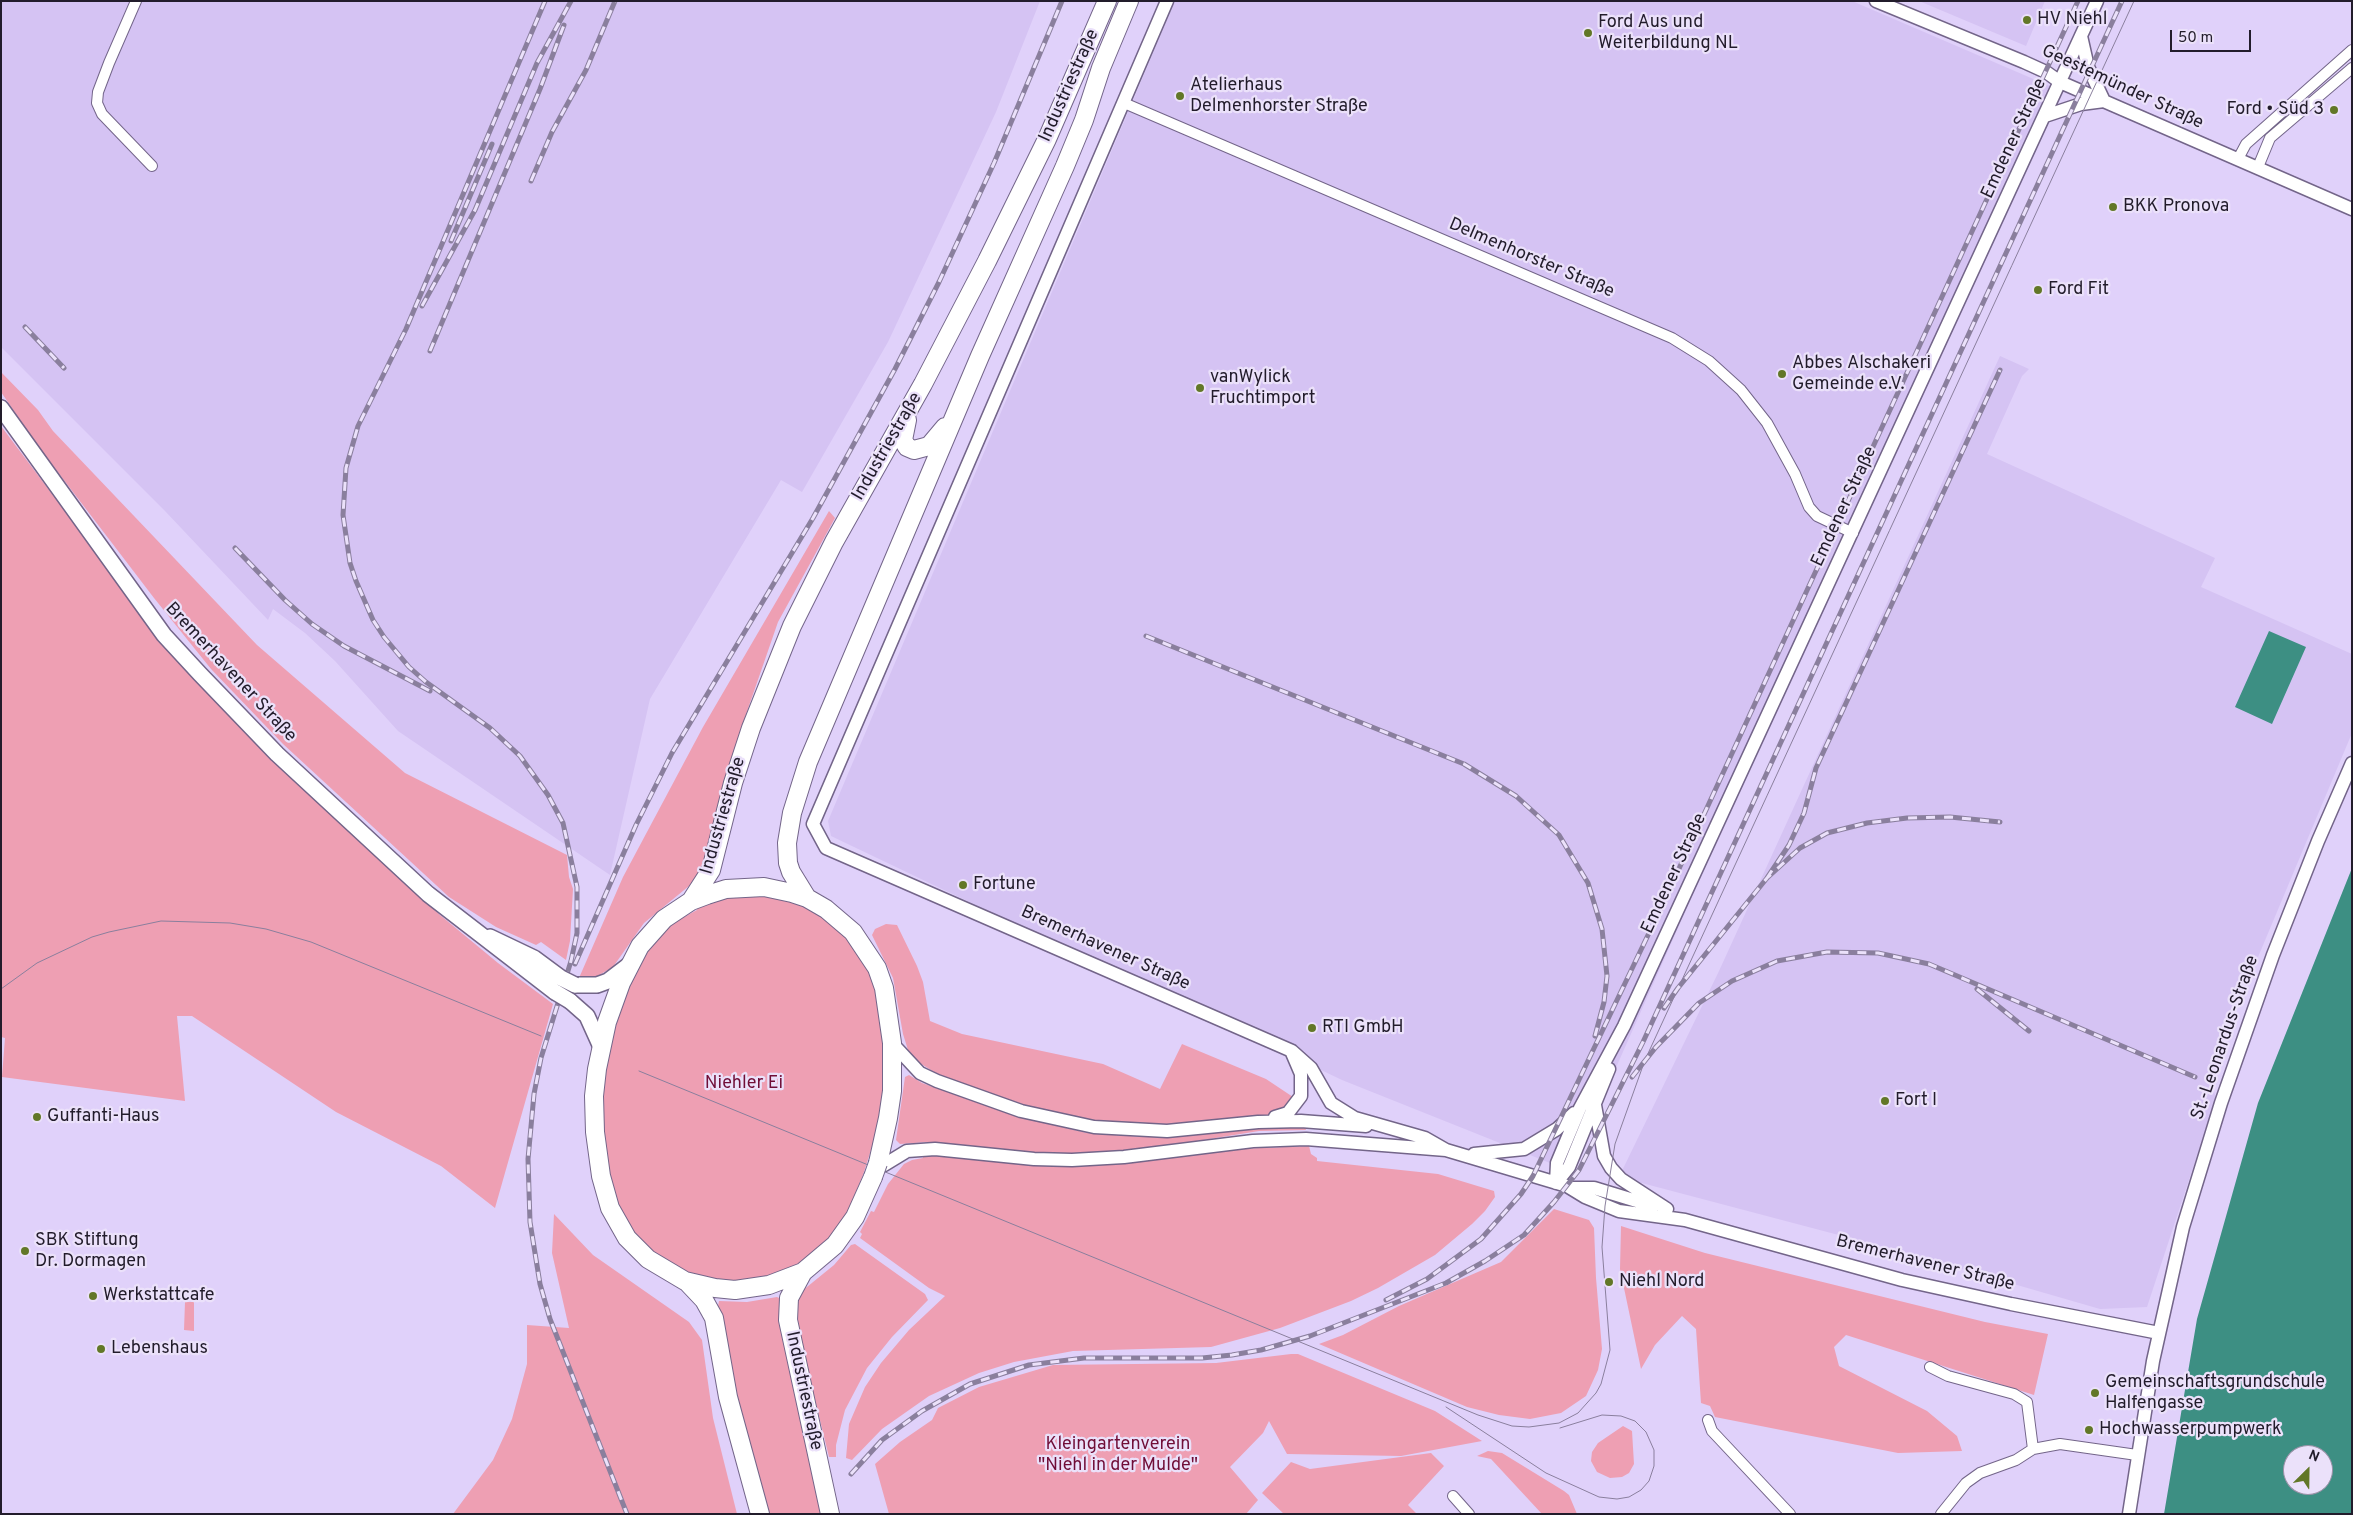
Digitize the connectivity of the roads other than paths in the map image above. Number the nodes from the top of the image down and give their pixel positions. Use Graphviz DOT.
graph roads {
  1 [pos="136,1"];
  2 [pos="1107,1"];
  3 [pos="1129,1"];
  4 [pos="1166,1"];
  5 [pos="1876,1"];
  6 [pos="2097,1"];
  7 [pos="2081,36"];
  8 [pos="2352,50"];
  9 [pos="2352,68"];
  10 [pos="2060,82"];
  11 [pos="2104,101"];
  12 [pos="1124,103"];
  13 [pos="2045,116"];
  14 [pos="2238,159"];
  15 [pos="152,166"];
  16 [pos="2258,167"];
  17 [pos="2352,209"];
  18 [pos="923,384"];
  19 [pos="1,408"];
  20 [pos="959,409"];
  21 [pos="1853,533"];
  22 [pos="2352,764"];
  23 [pos="807,898"];
  24 [pos="685,905"];
  25 [pos="630,964"];
  26 [pos="558,985"];
  27 [pos="1624,1026"];
  28 [pos="892,1043"];
  29 [pos="601,1047"];
  30 [pos="1292,1051"];
  31 [pos="1331,1103"];
  32 [pos="1595,1105"];
  33 [pos="1580,1108"];
  34 [pos="1258,1122"];
  35 [pos="1330,1122"];
  36 [pos="1381,1126"];
  37 [pos="1306,1139"];
  38 [pos="1453,1152"];
  39 [pos="878,1168"];
  40 [pos="1556,1183"];
  41 [pos="1572,1188"];
  42 [pos="1666,1209"];
  43 [pos="1685,1220"];
  44 [pos="803,1272"];
  45 [pos="671,1273"];
  46 [pos="2159,1332"];
  47 [pos="1930,1367"];
  48 [pos="1708,1420"];
  49 [pos="2033,1449"];
  50 [pos="2137,1455"];
  51 [pos="1453,1496"];
  52 [pos="760,1514"];
  53 [pos="830,1514"];
  54 [pos="1469,1514"];
  55 [pos="1790,1514"];
  56 [pos="1940,1514"];
  57 [pos="2129,1514"];
  1 -- 15 [label="street"];
  2 -- 18 [label="highway, Industriestraße"];
  3 -- 20 [label="highway, Industriestraße"];
  4 -- 12 [label="street"];
  5 -- 10 [label="street, Geestemünder Straße"];
  6 -- 7 [label="street, Emdener Straße"];
  7 -- 10 [label="street, Emdener Straße"];
  7 -- 11 [label="street"];
  8 -- 14 [label="street"];
  9 -- 16 [label="street"];
  10 -- 11 [label="street, Geestemünder Straße"];
  10 -- 13 [label="street, Emdener Straße"];
  11 -- 13 [label="street"];
  11 -- 14 [label="street, Geestemünder Straße"];
  12 -- 21 [label="street, Delmenhorster Straße"];
  12 -- 30 [label="street, Bremerhavener Straße"];
  13 -- 21 [label="street, Emdener Straße"];
  14 -- 16 [label="street, Geestemünder Straße"];
  16 -- 17 [label="street, Geestemünder Straße"];
  18 -- 20 [label="highway"];
  18 -- 24 [label="highway, Industriestraße"];
  19 -- 26 [label="main road, Bremerhavener Straße"];
  20 -- 23 [label="highway, Industriestraße"];
  21 -- 27 [label="street, Emdener Straße"];
  22 -- 46 [label="street, St.-Leonardus-Straße"];
  23 -- 24 [label="highway"];
  23 -- 28 [label="highway"];
  24 -- 25 [label="highway"];
  25 -- 26 [label="main road, Bremerhavener Straße, bridge"];
  25 -- 29 [label="highway"];
  26 -- 29 [label="main road, Bremerhavener Straße, bridge"];
  27 -- 32 [label="street, Emdener Straße"];
  27 -- 33 [label="street, Emdener Straße"];
  28 -- 34 [label="street, Bremerhavener Straße"];
  28 -- 39 [label="highway"];
  29 -- 45 [label="highway"];
  30 -- 31 [label="street, Bremerhavener Straße"];
  30 -- 34 [label="street, Bremerhavener Straße"];
  31 -- 35 [label="street"];
  31 -- 36 [label="street, Bremerhavener Straße"];
  32 -- 40 [label="street, Emdener Straße"];
  32 -- 42 [label="street"];
  33 -- 38 [label="street, Emdener Straße"];
  33 -- 40 [label="street, Emdener Straße"];
  34 -- 35 [label="street, Bremerhavener Straße"];
  35 -- 36 [label="street, Bremerhavener Straße"];
  35 -- 37 [label="street"];
  36 -- 38 [label="street, Bremerhavener Straße"];
  37 -- 38 [label="street, Bremerhavener Straße"];
  37 -- 39 [label="street, Bremerhavener Straße"];
  38 -- 40 [label="street, Bremerhavener Straße"];
  39 -- 44 [label="highway"];
  40 -- 41 [label="street, Bremerhavener Straße"];
  41 -- 42 [label="street, Bremerhavener Straße"];
  41 -- 43 [label="street, Bremerhavener Straße"];
  42 -- 43 [label="street, Bremerhavener Straße"];
  43 -- 46 [label="street, Bremerhavener Straße"];
  44 -- 45 [label="highway"];
  44 -- 53 [label="highway, Industriestraße"];
  45 -- 52 [label="highway"];
  46 -- 50 [label="street, St.-Leonardus-Straße"];
  47 -- 49 [label="street"];
  48 -- 55 [label="street"];
  49 -- 50 [label="street"];
  49 -- 56 [label="street"];
  50 -- 57 [label="street, St.-Leonardus-Straße"];
  51 -- 54 [label="street"];
}
